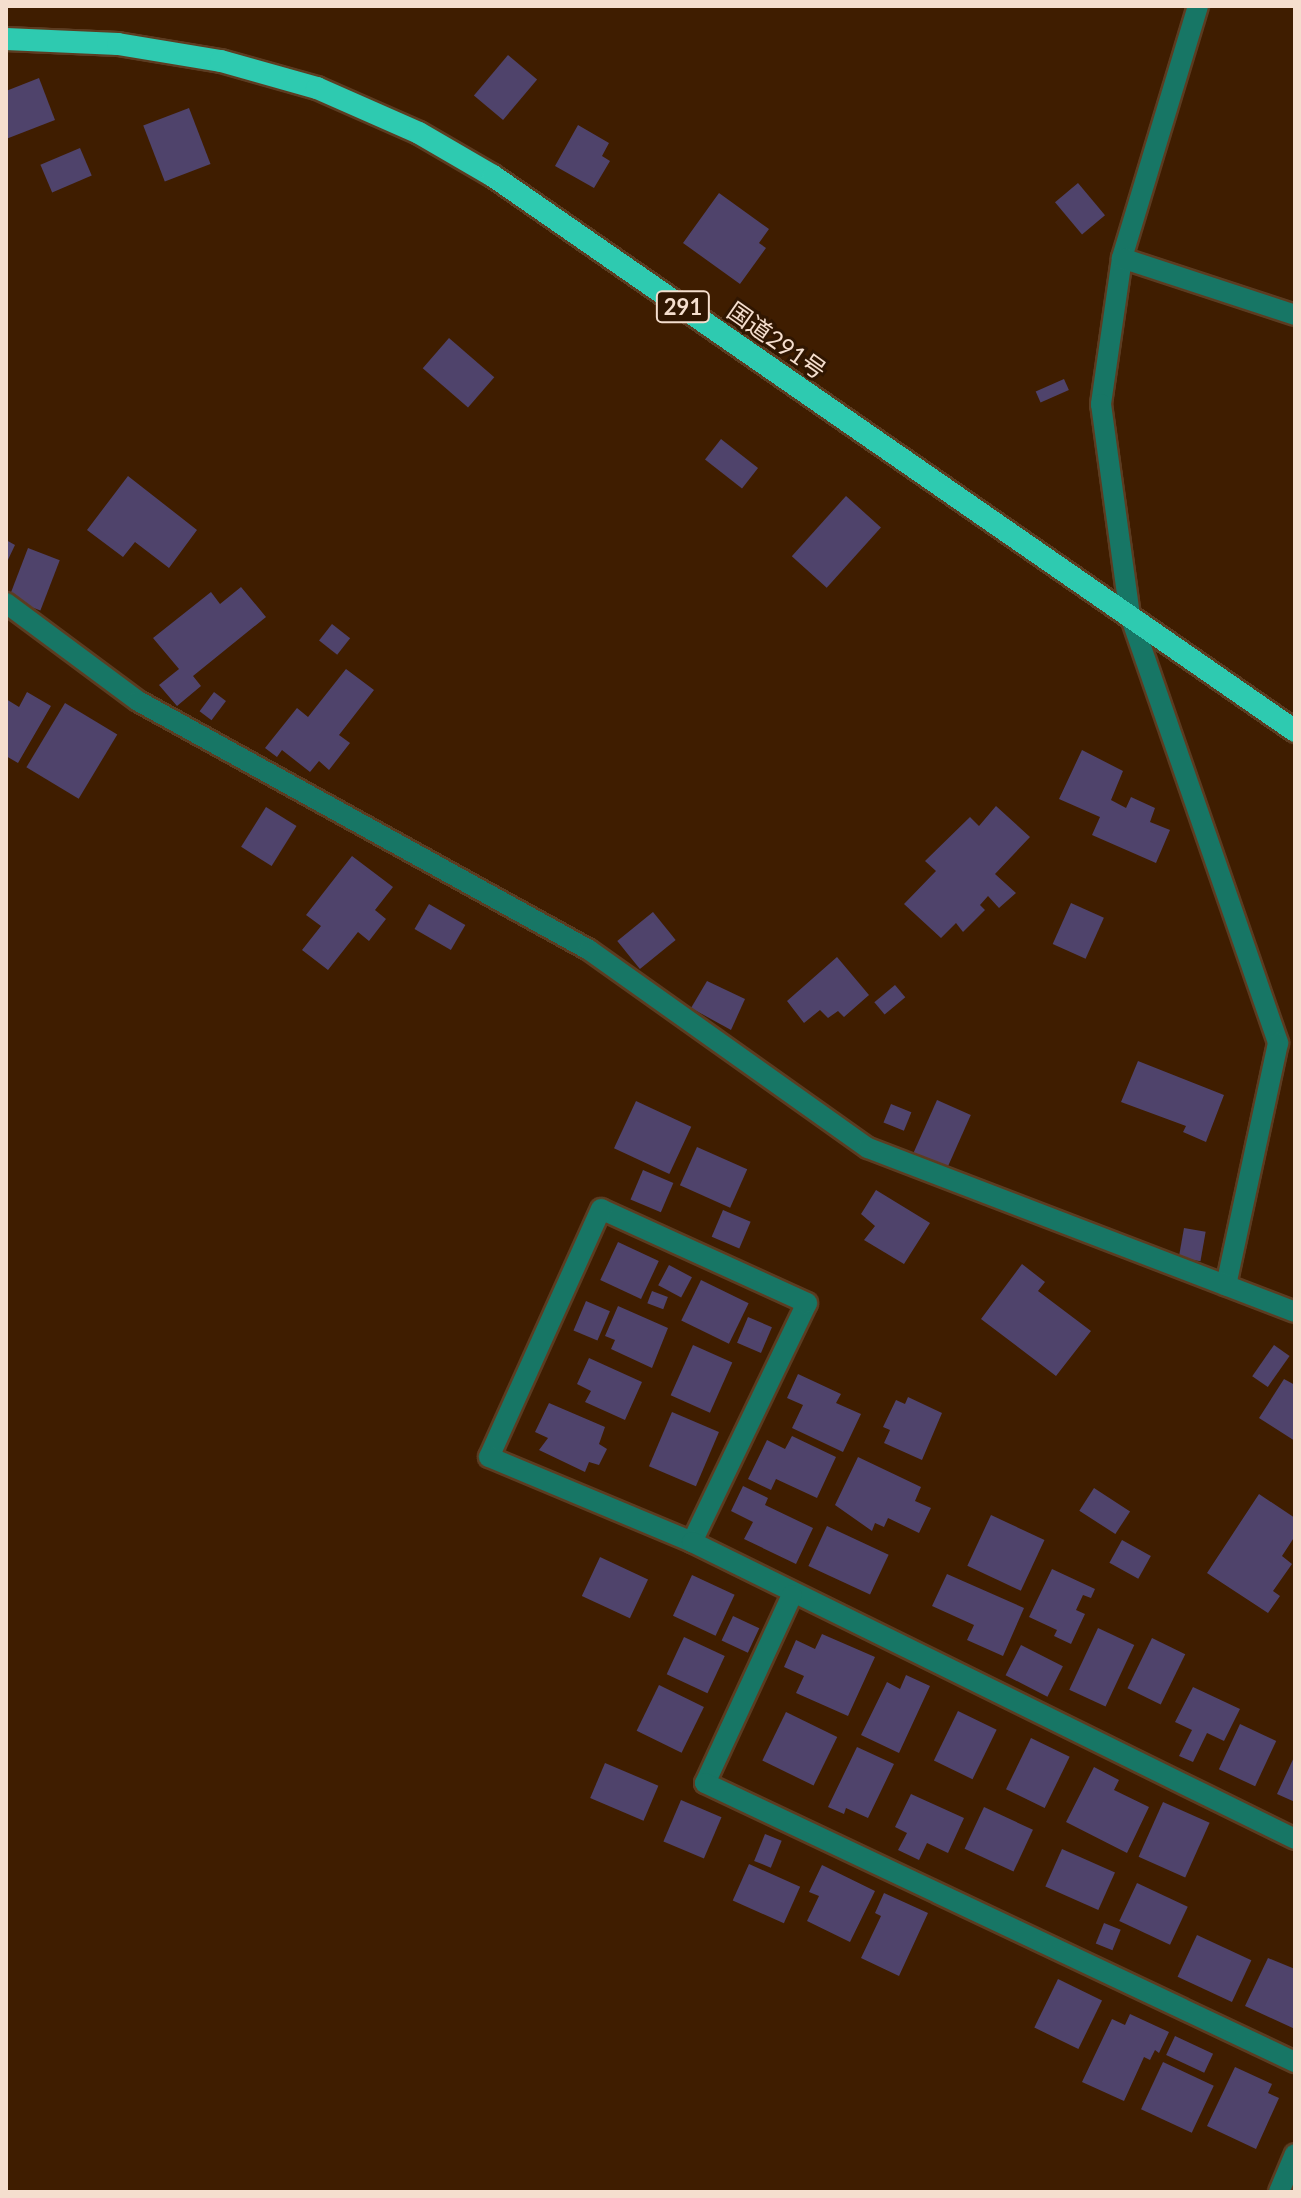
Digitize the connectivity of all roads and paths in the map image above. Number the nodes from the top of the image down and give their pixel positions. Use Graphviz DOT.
graph roads {
  1 [pos="1198,6"];
  2 [pos="6,39"];
  3 [pos="1122,258"];
  4 [pos="1295,315"];
  5 [pos="6,603"];
  6 [pos="1130,615"];
  7 [pos="1295,731"];
  8 [pos="1226,1285"];
  9 [pos="1295,1312"];
  10 [pos="692,1542"];
  11 [pos="792,1595"];
  12 [pos="1295,1839"];
  13 [pos="1295,2062"];
  14 [pos="1295,2154"];
  15 [pos="1279,2192"];
  1 -- 3 [label="street"];
  2 -- 6 [label="highway, 国道291号 / 291"];
  3 -- 4 [label="street"];
  3 -- 6 [label="street"];
  5 -- 8 [label="street"];
  6 -- 7 [label="highway, 国道291号 / 291"];
  6 -- 8 [label="street"];
  8 -- 9 [label="street"];
  10 -- 10 [label="street"];
  10 -- 11 [label="street"];
  11 -- 12 [label="street"];
  11 -- 13 [label="street"];
  14 -- 15 [label="street"];
}
